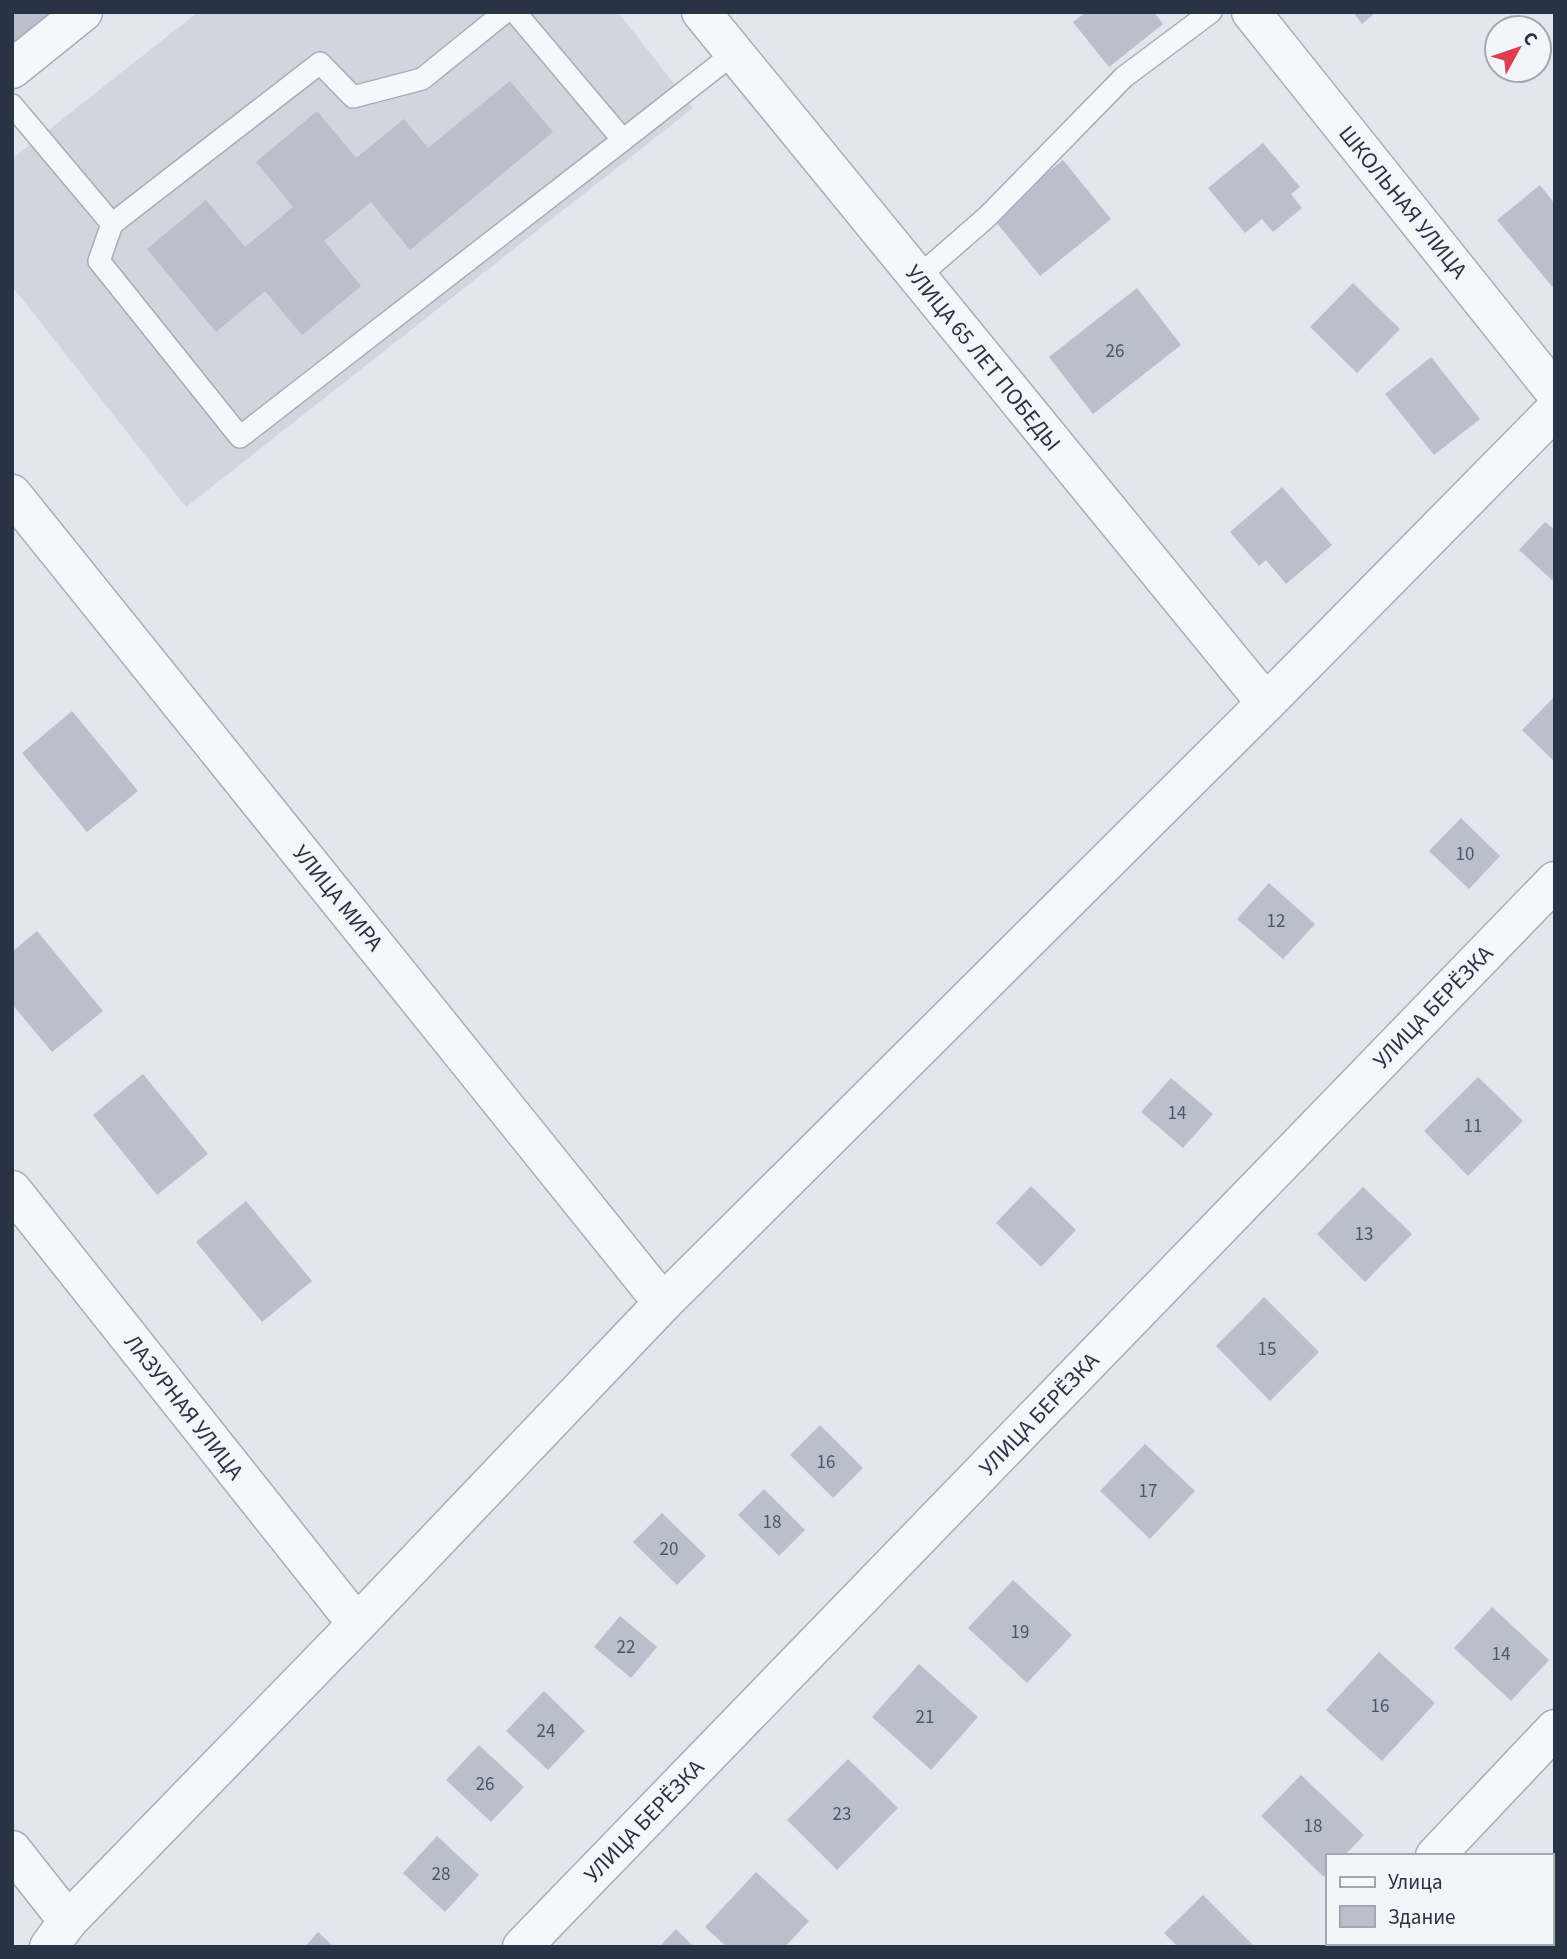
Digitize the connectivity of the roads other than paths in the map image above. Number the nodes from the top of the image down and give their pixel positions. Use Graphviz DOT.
graph roads {
  1 [pos="83,12"];
  2 [pos="505,12"];
  3 [pos="515,12"];
  4 [pos="701,12"];
  5 [pos="1211,12"];
  6 [pos="1251,12"];
  7 [pos="734,53"];
  8 [pos="12,69"];
  9 [pos="12,105"];
  10 [pos="623,140"];
  11 [pos="112,224"];
  12 [pos="918,277"];
  13 [pos="1555,392"];
  14 [pos="1555,410"];
  15 [pos="12,494"];
  16 [pos="1266,703"];
  17 [pos="1555,881"];
  18 [pos="12,1189"];
  19 [pos="663,1303"];
  20 [pos="357,1623"];
  21 [pos="1555,1729"];
  22 [pos="12,1850"];
  23 [pos="1437,1854"];
  24 [pos="59,1934"];
  25 [pos="523,1947"];
  1 -- 8 [label="street"];
  2 -- 11 [label="lane"];
  3 -- 10 [label="lane"];
  4 -- 7 [label="street, УЛИЦА 65 ЛЕТ ПОБЕДЫ"];
  5 -- 12 [label="lane"];
  6 -- 13 [label="street, ШКОЛЬНАЯ УЛИЦА"];
  7 -- 10 [label="lane"];
  7 -- 12 [label="street, УЛИЦА 65 ЛЕТ ПОБЕДЫ"];
  9 -- 11 [label="lane"];
  10 -- 11 [label="lane"];
  12 -- 16 [label="street, УЛИЦА 65 ЛЕТ ПОБЕДЫ"];
  14 -- 16 [label="street"];
  15 -- 19 [label="street, УЛИЦА МИРА"];
  16 -- 19 [label="street"];
  17 -- 25 [label="street, УЛИЦА БЕРЁЗКА"];
  18 -- 20 [label="street, ЛАЗУРНАЯ УЛИЦА"];
  19 -- 20 [label="street"];
  20 -- 24 [label="street"];
  21 -- 23 [label="street"];
  22 -- 24 [label="street"];
}
